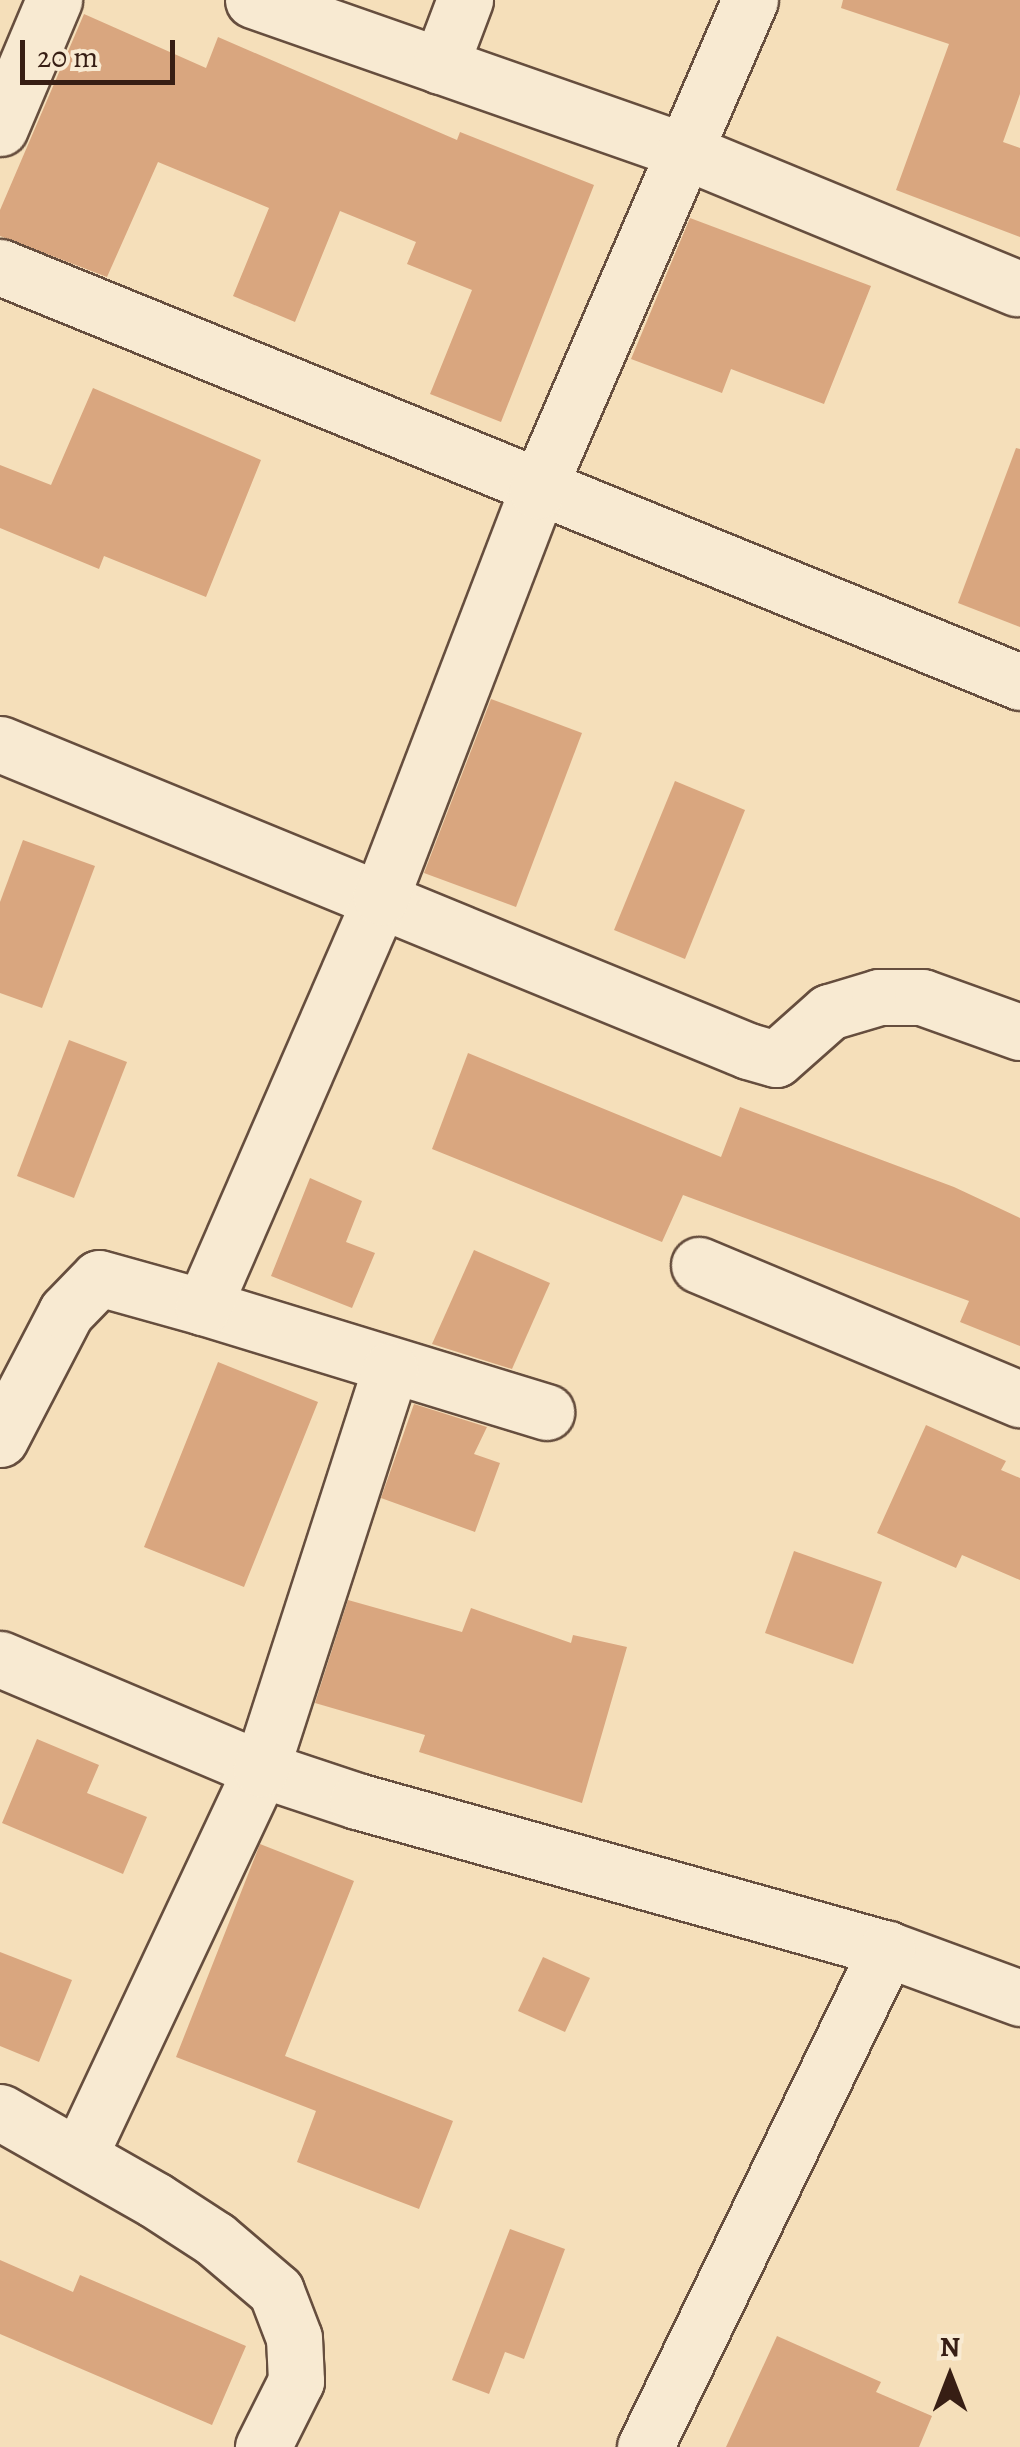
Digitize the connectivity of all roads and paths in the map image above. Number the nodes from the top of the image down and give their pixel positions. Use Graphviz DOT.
graph roads {
  1 [pos="54,0"];
  2 [pos="253,0"];
  3 [pos="466,0"];
  4 [pos="750,0"];
  5 [pos="440,66"];
  6 [pos="0,128"];
  7 [pos="684,151"];
  8 [pos="0,267"];
  9 [pos="1017,288"];
  10 [pos="537,491"];
  11 [pos="1020,682"];
  12 [pos="0,744"];
  13 [pos="380,897"];
  14 [pos="1020,1032"];
  15 [pos="699,1266"];
  16 [pos="203,1308"];
  17 [pos="390,1369"];
  18 [pos="1020,1400"];
  19 [pos="546,1412"];
  20 [pos="0,1439"];
  21 [pos="0,1659"];
  22 [pos="261,1768"];
  23 [pos="887,1948"];
  24 [pos="1020,1998"];
  25 [pos="0,2112"];
  26 [pos="80,2154"];
  27 [pos="263,2447"];
  28 [pos="645,2447"];
  1 -- 6 [label="street"];
  2 -- 5 [label="street"];
  3 -- 5 [label="street"];
  4 -- 7 [label="street"];
  5 -- 7 [label="street"];
  7 -- 9 [label="street"];
  7 -- 10 [label="street"];
  8 -- 10 [label="street"];
  10 -- 11 [label="street"];
  10 -- 13 [label="street"];
  12 -- 13 [label="street"];
  13 -- 14 [label="street"];
  13 -- 16 [label="street"];
  15 -- 18 [label="street"];
  16 -- 17 [label="street"];
  16 -- 20 [label="street"];
  17 -- 19 [label="street"];
  17 -- 22 [label="street"];
  21 -- 22 [label="street"];
  22 -- 23 [label="street"];
  22 -- 26 [label="street"];
  23 -- 24 [label="street"];
  23 -- 28 [label="street"];
  25 -- 26 [label="street"];
  26 -- 27 [label="street"];
}
